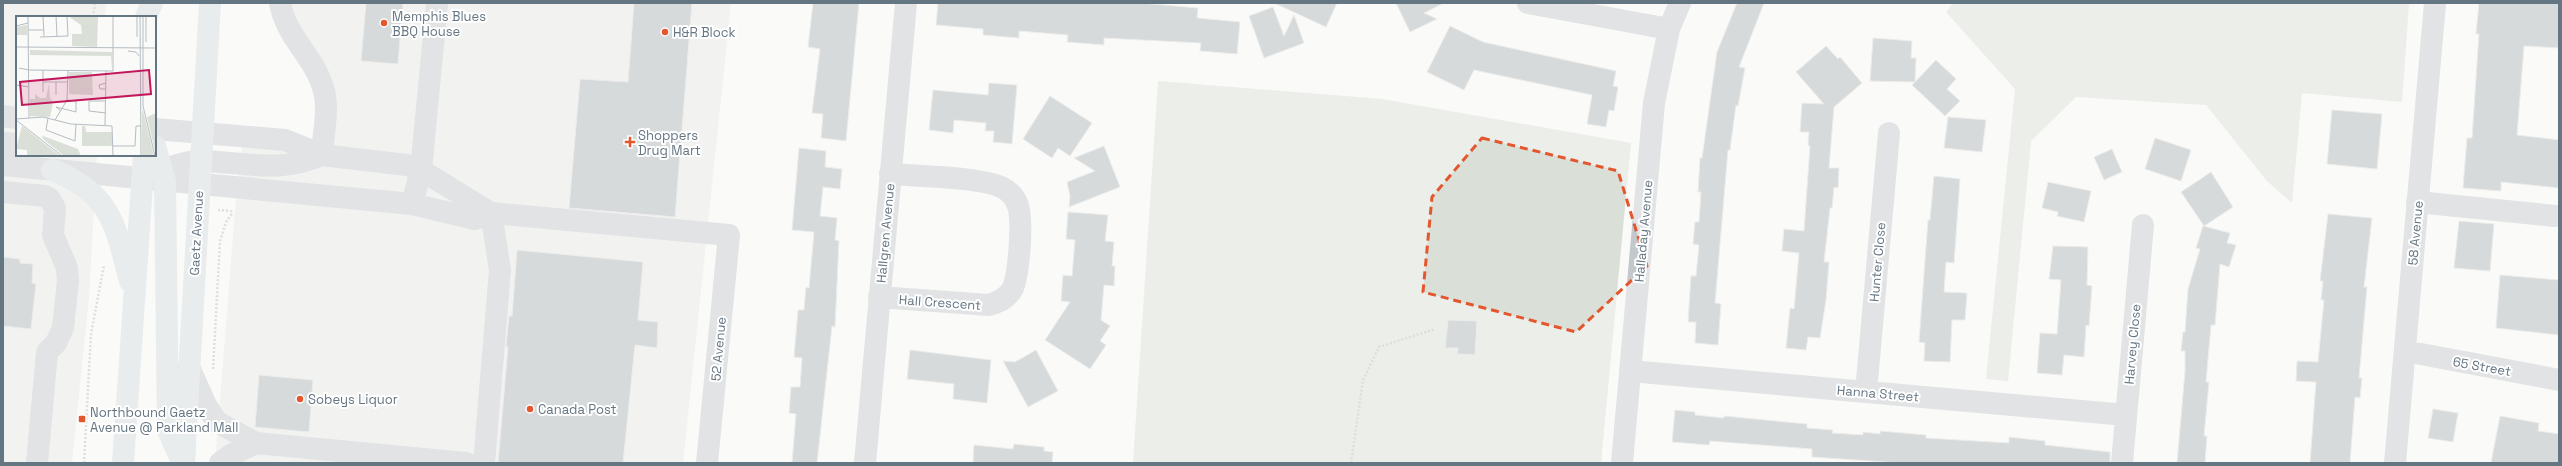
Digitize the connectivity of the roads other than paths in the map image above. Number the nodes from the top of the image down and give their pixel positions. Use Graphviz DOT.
graph roads {
  1 [pos="153,3"];
  2 [pos="210,3"];
  3 [pos="280,3"];
  4 [pos="437,3"];
  5 [pos="906,3"];
  6 [pos="1528,3"];
  7 [pos="1680,3"];
  8 [pos="2435,3"];
  9 [pos="146,16"];
  10 [pos="154,16"];
  11 [pos="1669,29"];
  12 [pos="3,116"];
  13 [pos="16,118"];
  14 [pos="156,130"];
  15 [pos="1889,133"];
  16 [pos="201,134"];
  17 [pos="3,143"];
  18 [pos="16,144"];
  19 [pos="156,147"];
  20 [pos="156,150"];
  21 [pos="322,155"];
  22 [pos="144,156"];
  23 [pos="200,161"];
  24 [pos="3,165"];
  25 [pos="52,170"];
  26 [pos="421,170"];
  27 [pos="890,174"];
  28 [pos="164,175"];
  29 [pos="142,178"];
  30 [pos="199,184"];
  31 [pos="3,192"];
  32 [pos="2417,202"];
  33 [pos="412,204"];
  34 [pos="491,213"];
  35 [pos="2555,216"];
  36 [pos="2143,225"];
  37 [pos="879,297"];
  38 [pos="135,299"];
  39 [pos="2405,351"];
  40 [pos="189,367"];
  41 [pos="1630,371"];
  42 [pos="2559,380"];
  43 [pos="1866,392"];
  44 [pos="2126,415"];
  45 [pos="256,443"];
  46 [pos="333,456"];
  47 [pos="125,458"];
  48 [pos="37,463"];
  49 [pos="183,463"];
  50 [pos="220,463"];
  51 [pos="466,463"];
  52 [pos="484,463"];
  53 [pos="707,463"];
  54 [pos="865,463"];
  55 [pos="1622,463"];
  56 [pos="2122,463"];
  57 [pos="2395,463"];
  1 -- 9 [label="main road"];
  1 -- 10 [label="main road"];
  2 -- 16 [label="main road, Gaetz Avenue"];
  3 -- 21 [label="street"];
  4 -- 26 [label="street"];
  5 -- 27 [label="street, Hallgren Avenue"];
  6 -- 11 [label="street"];
  7 -- 11 [label="street, Halladay Avenue"];
  8 -- 32 [label="street, 58 Avenue"];
  11 -- 41 [label="street, Halladay Avenue"];
  12 -- 13 [label="street"];
  14 -- 16 [label="street"];
  15 -- 43 [label="street, Hunter Close"];
  16 -- 19 [label="street"];
  16 -- 21 [label="street"];
  16 -- 23 [label="main road, Gaetz Avenue"];
  17 -- 18 [label="street"];
  20 -- 28 [label="main road"];
  21 -- 23 [label="street"];
  21 -- 26 [label="street"];
  22 -- 29 [label="main road"];
  23 -- 28 [label="street"];
  23 -- 30 [label="main road, Gaetz Avenue"];
  24 -- 25 [label="street"];
  25 -- 29 [label="street"];
  25 -- 38 [label="main road"];
  26 -- 33 [label="street"];
  26 -- 34 [label="street"];
  27 -- 37 [label="street, Hallgren Avenue"];
  27 -- 37 [label="street, Hall Crescent"];
  28 -- 29 [label="street"];
  28 -- 30 [label="street"];
  28 -- 49 [label="main road"];
  29 -- 38 [label="main road"];
  30 -- 33 [label="street"];
  30 -- 40 [label="main road, Gaetz Avenue"];
  31 -- 48 [label="street"];
  32 -- 35 [label="street"];
  32 -- 39 [label="street, 58 Avenue"];
  33 -- 34 [label="street"];
  34 -- 52 [label="street"];
  34 -- 53 [label="street, 52 Avenue"];
  36 -- 44 [label="street, Harvey Close"];
  37 -- 54 [label="street, Hallgren Avenue"];
  38 -- 47 [label="main road"];
  39 -- 42 [label="street, 65 Street"];
  39 -- 57 [label="street, 58 Avenue"];
  40 -- 45 [label="street"];
  40 -- 49 [label="main road, Gaetz Avenue"];
  41 -- 43 [label="street, Hanna Street"];
  41 -- 55 [label="street, Halladay Avenue"];
  43 -- 44 [label="street, Hanna Street"];
  44 -- 56 [label="street, Harvey Close"];
  45 -- 46 [label="street"];
  45 -- 50 [label="street"];
  46 -- 51 [label="street"];
}
